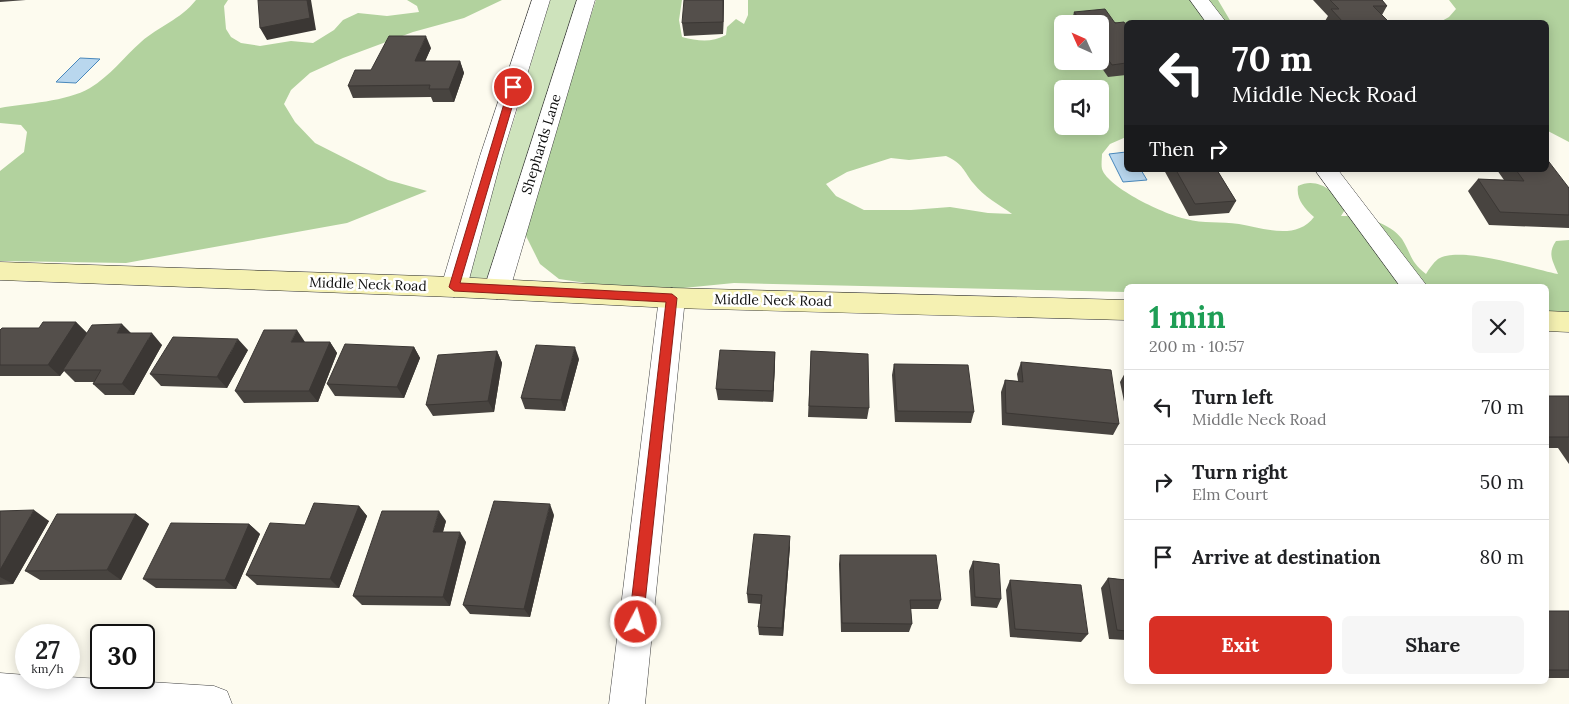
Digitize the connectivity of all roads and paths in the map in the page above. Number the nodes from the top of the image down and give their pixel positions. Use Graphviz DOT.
graph roads {
  1 [pos="541,0"];
  2 [pos="586,0"];
  3 [pos="1199,0"];
  4 [pos="1214,20"];
  5 [pos="1328,172"];
  6 [pos="0,271"];
  7 [pos="1412,284"];
  8 [pos="454,287"];
  9 [pos="496,289"];
  10 [pos="672,298"];
  11 [pos="1124,310"];
  12 [pos="1549,321"];
  13 [pos="1569,322"];
  14 [pos="0,691"];
  15 [pos="214,704"];
  16 [pos="627,704"];
  1 -- 8 [label="street"];
  2 -- 9 [label="street, Shephards Lane"];
  3 -- 4 [label="street"];
  5 -- 7 [label="street"];
  6 -- 8 [label="main road, Middle Neck Road"];
  8 -- 9 [label="main road, Middle Neck Road"];
  9 -- 10 [label="main road, Middle Neck Road"];
  10 -- 11 [label="main road, Middle Neck Road"];
  10 -- 16 [label="street"];
  12 -- 13 [label="main road"];
  14 -- 15 [label="street"];
}
